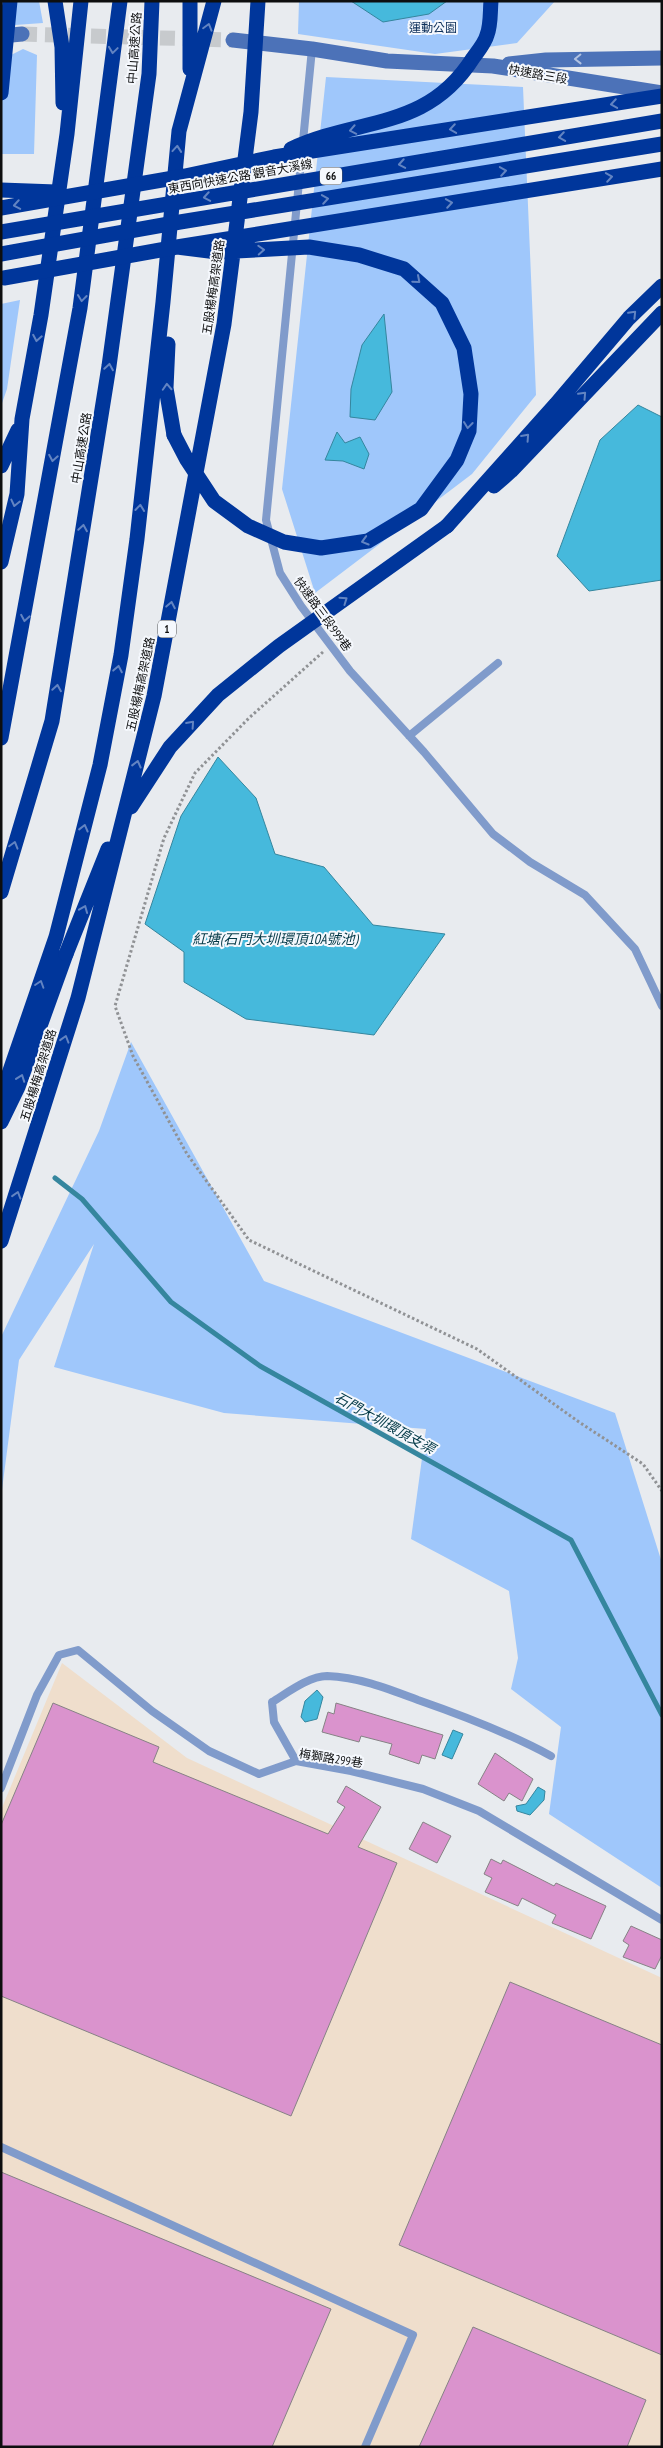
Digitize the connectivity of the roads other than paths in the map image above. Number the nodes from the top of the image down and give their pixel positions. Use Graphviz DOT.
graph roads {
  1 [pos="10,1"];
  2 [pos="55,1"];
  3 [pos="81,1"];
  4 [pos="120,1"];
  5 [pos="152,1"];
  6 [pos="190,1"];
  7 [pos="214,1"];
  8 [pos="258,1"];
  9 [pos="491,1"];
  10 [pos="22,34"];
  11 [pos="1,36"];
  12 [pos="233,40"];
  13 [pos="312,49"];
  14 [pos="662,58"];
  15 [pos="493,66"];
  16 [pos="191,85"];
  17 [pos="1,93"];
  18 [pos="662,95"];
  19 [pos="662,121"];
  20 [pos="67,134"];
  21 [pos="662,144"];
  22 [pos="274,157"];
  23 [pos="662,169"];
  24 [pos="1,190"];
  25 [pos="80,193"];
  26 [pos="1,208"];
  27 [pos="1,232"];
  28 [pos="178,247"];
  29 [pos="1,254"];
  30 [pos="2,279"];
  31 [pos="662,286"];
  32 [pos="163,302"];
  33 [pos="662,313"];
  34 [pos="22,419"];
  35 [pos="1,466"];
  36 [pos="448,526"];
  37 [pos="1,562"];
  38 [pos="498,663"];
  39 [pos="409,736"];
  40 [pos="1,738"];
  41 [pos="1,892"];
  42 [pos="662,1006"];
  43 [pos="1,1097"];
  44 [pos="1,1122"];
  45 [pos="1,1241"];
  46 [pos="551,1756"];
  47 [pos="296,1761"];
  48 [pos="1,1788"];
  49 [pos="662,1920"];
  50 [pos="1,2147"];
  51 [pos="365,2447"];
  1 -- 17 [label="highway, bridge"];
  2 -- 20 [label="highway"];
  3 -- 20 [label="highway"];
  4 -- 40 [label="highway, 中山高速公路, one-way"];
  41 -- 5 [label="highway, 中山高速公路, one-way"];
  6 -- 16 [label="highway"];
  16 -- 7 [label="highway, one-way"];
  45 -- 8 [label="highway, 五股楊梅高架道路 / 1, one-way, bridge"];
  9 -- 22 [label="highway, one-way, bridge"];
  10 -- 11 [label="street"];
  12 -- 13 [label="street"];
  13 -- 15 [label="street"];
  13 -- 39 [label="lane, 快速路三段999巷"];
  14 -- 15 [label="street, 快速路三段, one-way"];
  15 -- 18 [label="street, 快速路三段"];
  32 -- 16 [label="highway, one-way"];
  18 -- 22 [label="highway, one-way, bridge"];
  19 -- 27 [label="highway, 東西向快速公路 觀音大溪線 / 66, one-way, bridge"];
  20 -- 34 [label="highway, one-way"];
  29 -- 21 [label="highway, 66, one-way, bridge"];
  22 -- 25 [label="highway, bridge"];
  28 -- 23 [label="highway, one-way, bridge"];
  24 -- 25 [label="highway, bridge"];
  25 -- 26 [label="highway, one-way, bridge"];
  28 -- 30 [label="highway, bridge"];
  28 -- 32 [label="highway, one-way, bridge"];
  36 -- 31 [label="highway, one-way"];
  43 -- 32 [label="highway, one-way"];
  36 -- 33 [label="highway, one-way"];
  34 -- 35 [label="highway"];
  34 -- 37 [label="highway, one-way"];
  44 -- 36 [label="highway, one-way, bridge"];
  38 -- 39 [label="lane"];
  39 -- 42 [label="lane, 快速路三段999巷"];
  46 -- 47 [label="lane"];
  47 -- 48 [label="lane, 梅獅路299巷"];
  47 -- 49 [label="lane, 梅獅路299巷"];
  50 -- 51 [label="lane"];
}
